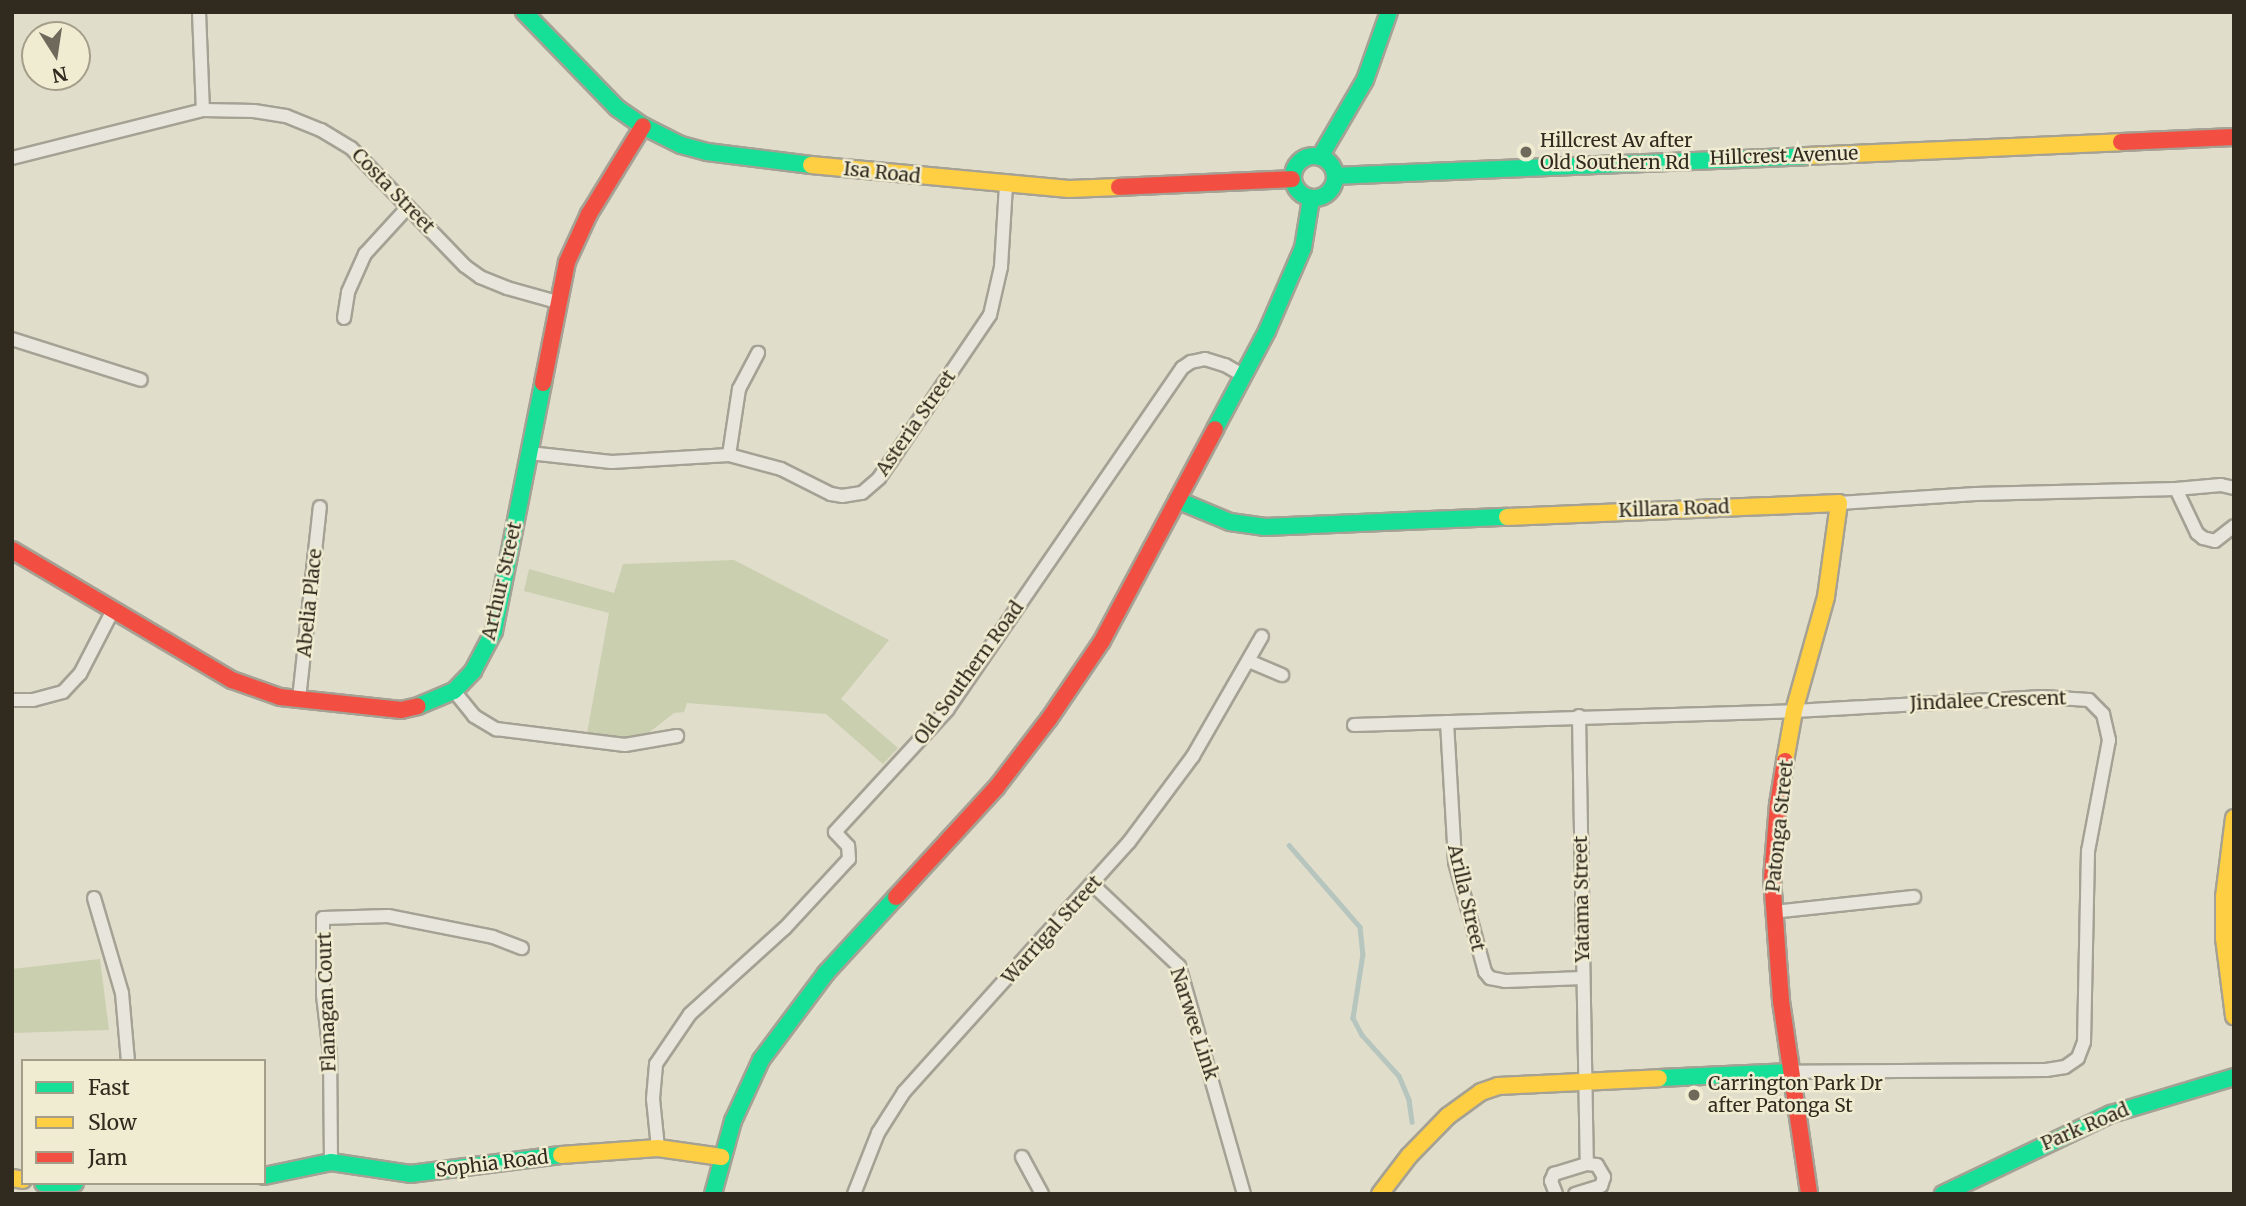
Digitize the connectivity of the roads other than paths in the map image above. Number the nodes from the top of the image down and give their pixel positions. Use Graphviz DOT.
graph roads {
  1 [pos="199,12"];
  2 [pos="524,12"];
  3 [pos="1389,12"];
  4 [pos="203,110"];
  5 [pos="643,126"];
  6 [pos="2234,137"];
  7 [pos="1320,157"];
  8 [pos="12,158"];
  9 [pos="1335,176"];
  10 [pos="1292,179"];
  11 [pos="1006,185"];
  12 [pos="1311,199"];
  13 [pos="408,207"];
  14 [pos="557,302"];
  15 [pos="344,318"];
  16 [pos="12,339"];
  17 [pos="758,354"];
  18 [pos="1244,376"];
  19 [pos="141,380"];
  20 [pos="529,453"];
  21 [pos="729,455"];
  22 [pos="2234,488"];
  23 [pos="2176,489"];
  24 [pos="1177,500"];
  25 [pos="1839,503"];
  26 [pos="320,506"];
  27 [pos="2234,526"];
  28 [pos="12,550"];
  29 [pos="112,612"];
  30 [pos="1262,636"];
  31 [pos="1249,661"];
  32 [pos="1282,675"];
  33 [pos="454,691"];
  34 [pos="299,699"];
  35 [pos="12,700"];
  36 [pos="1794,710"];
  37 [pos="1579,716"];
  38 [pos="1447,722"];
  39 [pos="1354,725"];
  40 [pos="677,736"];
  41 [pos="2234,818"];
  42 [pos="1093,885"];
  43 [pos="1914,897"];
  44 [pos="94,898"];
  45 [pos="1773,912"];
  46 [pos="522,947"];
  47 [pos="1583,978"];
  48 [pos="2234,1016"];
  49 [pos="128,1059"];
  50 [pos="1791,1072"];
  51 [pos="2234,1077"];
  52 [pos="1586,1083"];
  53 [pos="658,1148"];
  54 [pos="721,1157"];
  55 [pos="1022,1157"];
  56 [pos="331,1162"];
  57 [pos="1587,1164"];
  58 [pos="266,1176"];
  59 [pos="713,1194"];
  60 [pos="854,1194"];
  61 [pos="1042,1194"];
  62 [pos="1244,1194"];
  63 [pos="1380,1194"];
  64 [pos="1556,1194"];
  65 [pos="1575,1194"];
  66 [pos="1809,1194"];
  67 [pos="1943,1194"];
  1 -- 4 [label="street"];
  2 -- 5 [label="street, Isa Road"];
  3 -- 7 [label="street"];
  4 -- 8 [label="street, Costa Street"];
  4 -- 13 [label="street, Costa Street"];
  5 -- 11 [label="street, Isa Road"];
  5 -- 14 [label="street, Arthur Street"];
  6 -- 9 [label="street, Hillcrest Avenue"];
  7 -- 9 [label="street"];
  7 -- 10 [label="street"];
  9 -- 12 [label="street"];
  10 -- 11 [label="street, Isa Road"];
  10 -- 12 [label="street"];
  11 -- 21 [label="street, Asteria Street"];
  12 -- 18 [label="street"];
  13 -- 14 [label="street, Costa Street"];
  13 -- 15 [label="street"];
  14 -- 20 [label="street, Arthur Street"];
  16 -- 19 [label="street"];
  17 -- 21 [label="street"];
  18 -- 24 [label="street"];
  18 -- 53 [label="street, Old Southern Road"];
  20 -- 21 [label="street, Asteria Street"];
  20 -- 33 [label="street, Arthur Street"];
  22 -- 23 [label="street, Killara Road"];
  23 -- 25 [label="street, Killara Road"];
  23 -- 27 [label="street"];
  24 -- 25 [label="street, Killara Road"];
  24 -- 54 [label="street"];
  25 -- 36 [label="street, Patonga Street"];
  26 -- 34 [label="street, Abelia Place"];
  28 -- 29 [label="street, Arthur Street"];
  29 -- 34 [label="street, Arthur Street"];
  29 -- 35 [label="street"];
  30 -- 31 [label="street, Warrigal Street"];
  31 -- 32 [label="street"];
  31 -- 42 [label="street, Warrigal Street"];
  33 -- 34 [label="street, Arthur Street"];
  33 -- 40 [label="street"];
  36 -- 37 [label="street, Jindalee Crescent"];
  36 -- 45 [label="street, Patonga Street"];
  36 -- 50 [label="street, Jindalee Crescent"];
  37 -- 38 [label="street, Jindalee Crescent"];
  37 -- 47 [label="street, Yatama Street"];
  38 -- 39 [label="street, Jindalee Crescent"];
  38 -- 47 [label="street, Arilla Street"];
  41 -- 48 [label="street"];
  42 -- 60 [label="street, Warrigal Street"];
  42 -- 62 [label="street, Narwee Link"];
  43 -- 45 [label="street"];
  44 -- 49 [label="street"];
  45 -- 50 [label="street, Patonga Street"];
  46 -- 56 [label="street, Flanagan Court"];
  47 -- 52 [label="street, Yatama Street"];
  50 -- 52 [label="street"];
  50 -- 66 [label="street, Patonga Street"];
  51 -- 67 [label="street, Park Road"];
  52 -- 57 [label="street, Yatama Street"];
  52 -- 63 [label="street"];
  53 -- 54 [label="street, Sophia Road"];
  53 -- 56 [label="street, Sophia Road"];
  54 -- 59 [label="street"];
  55 -- 61 [label="street"];
  56 -- 58 [label="street, Sophia Road"];
  57 -- 64 [label="street"];
  57 -- 65 [label="street"];
}
